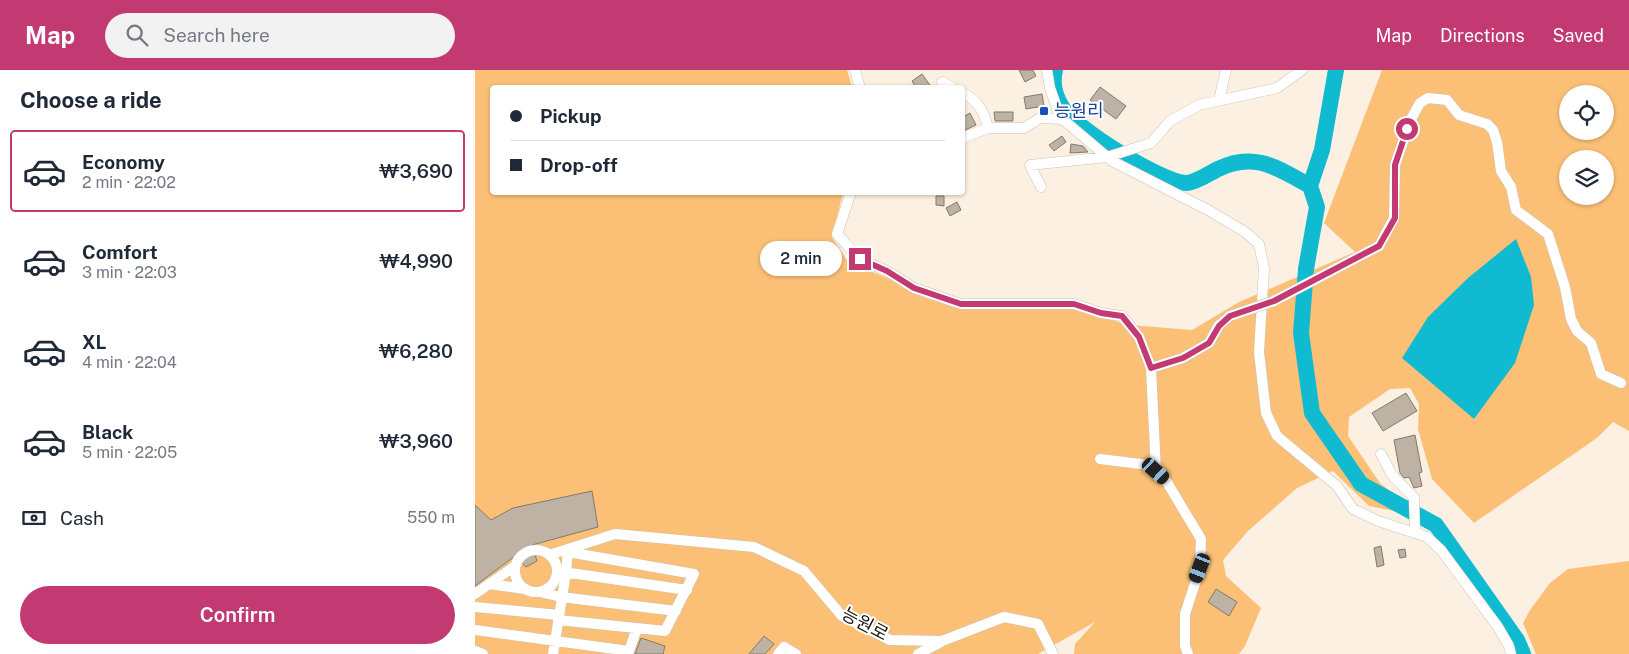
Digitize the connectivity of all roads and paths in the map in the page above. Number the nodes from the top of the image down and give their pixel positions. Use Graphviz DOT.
graph roads {
  1 [pos="855,70"];
  2 [pos="1047,70"];
  3 [pos="1226,70"];
  4 [pos="1303,70"];
  5 [pos="942,82"];
  6 [pos="859,85"];
  7 [pos="948,85"];
  8 [pos="965,93"];
  9 [pos="1219,100"];
  10 [pos="1061,119"];
  11 [pos="987,128"];
  12 [pos="965,137"];
  13 [pos="1107,157"];
  14 [pos="1041,187"];
  15 [pos="850,195"];
  16 [pos="1151,368"];
  17 [pos="1621,384"];
  18 [pos="1381,454"];
  19 [pos="1100,459"];
  20 [pos="1156,471"];
  21 [pos="1415,531"];
  22 [pos="568,550"];
  23 [pos="549,555"];
  24 [pos="515,566"];
  25 [pos="562,572"];
  26 [pos="489,584"];
  27 [pos="525,589"];
  28 [pos="687,590"];
  29 [pos="540,592"];
  30 [pos="475,594"];
  31 [pos="561,597"];
  32 [pos="475,607"];
  33 [pos="677,611"];
  34 [pos="558,618"];
  35 [pos="637,628"];
  36 [pos="475,630"];
  37 [pos="555,640"];
  38 [pos="942,641"];
  39 [pos="475,651"];
  40 [pos="629,652"];
  41 [pos="483,654"];
  42 [pos="553,654"];
  43 [pos="778,654"];
  44 [pos="796,654"];
  45 [pos="918,654"];
  46 [pos="1053,654"];
  47 [pos="1188,654"];
  48 [pos="1511,654"];
  1 -- 6 [label="street"];
  2 -- 10 [label="street"];
  3 -- 9 [label="street"];
  4 -- 9 [label="street"];
  5 -- 7 [label="street"];
  8 -- 11 [label="street"];
  9 -- 13 [label="street"];
  10 -- 11 [label="street"];
  10 -- 13 [label="street"];
  11 -- 12 [label="street"];
  13 -- 14 [label="street"];
  13 -- 21 [label="street"];
  15 -- 16 [label="street"];
  16 -- 17 [label="street, bridge"];
  16 -- 20 [label="street"];
  18 -- 21 [label="street"];
  19 -- 20 [label="street"];
  20 -- 47 [label="street"];
  21 -- 48 [label="street"];
  22 -- 23 [label="street"];
  22 -- 25 [label="street"];
  22 -- 28 [label="street"];
  22 -- 38 [label="street, 능원로"];
  23 -- 24 [label="street"];
  23 -- 25 [label="street"];
  24 -- 26 [label="street"];
  24 -- 27 [label="street"];
  25 -- 28 [label="street"];
  25 -- 29 [label="street"];
  25 -- 31 [label="street"];
  26 -- 27 [label="street"];
  26 -- 30 [label="street"];
  27 -- 29 [label="street"];
  28 -- 33 [label="street"];
  29 -- 31 [label="street"];
  31 -- 33 [label="street"];
  31 -- 34 [label="street"];
  32 -- 34 [label="street"];
  33 -- 35 [label="street"];
  34 -- 35 [label="street"];
  34 -- 37 [label="street"];
  35 -- 40 [label="street"];
  36 -- 37 [label="street"];
  37 -- 40 [label="street"];
  37 -- 42 [label="street"];
  38 -- 45 [label="street"];
  38 -- 46 [label="street, 능원로"];
  39 -- 41 [label="street"];
  43 -- 44 [label="street"];
}
